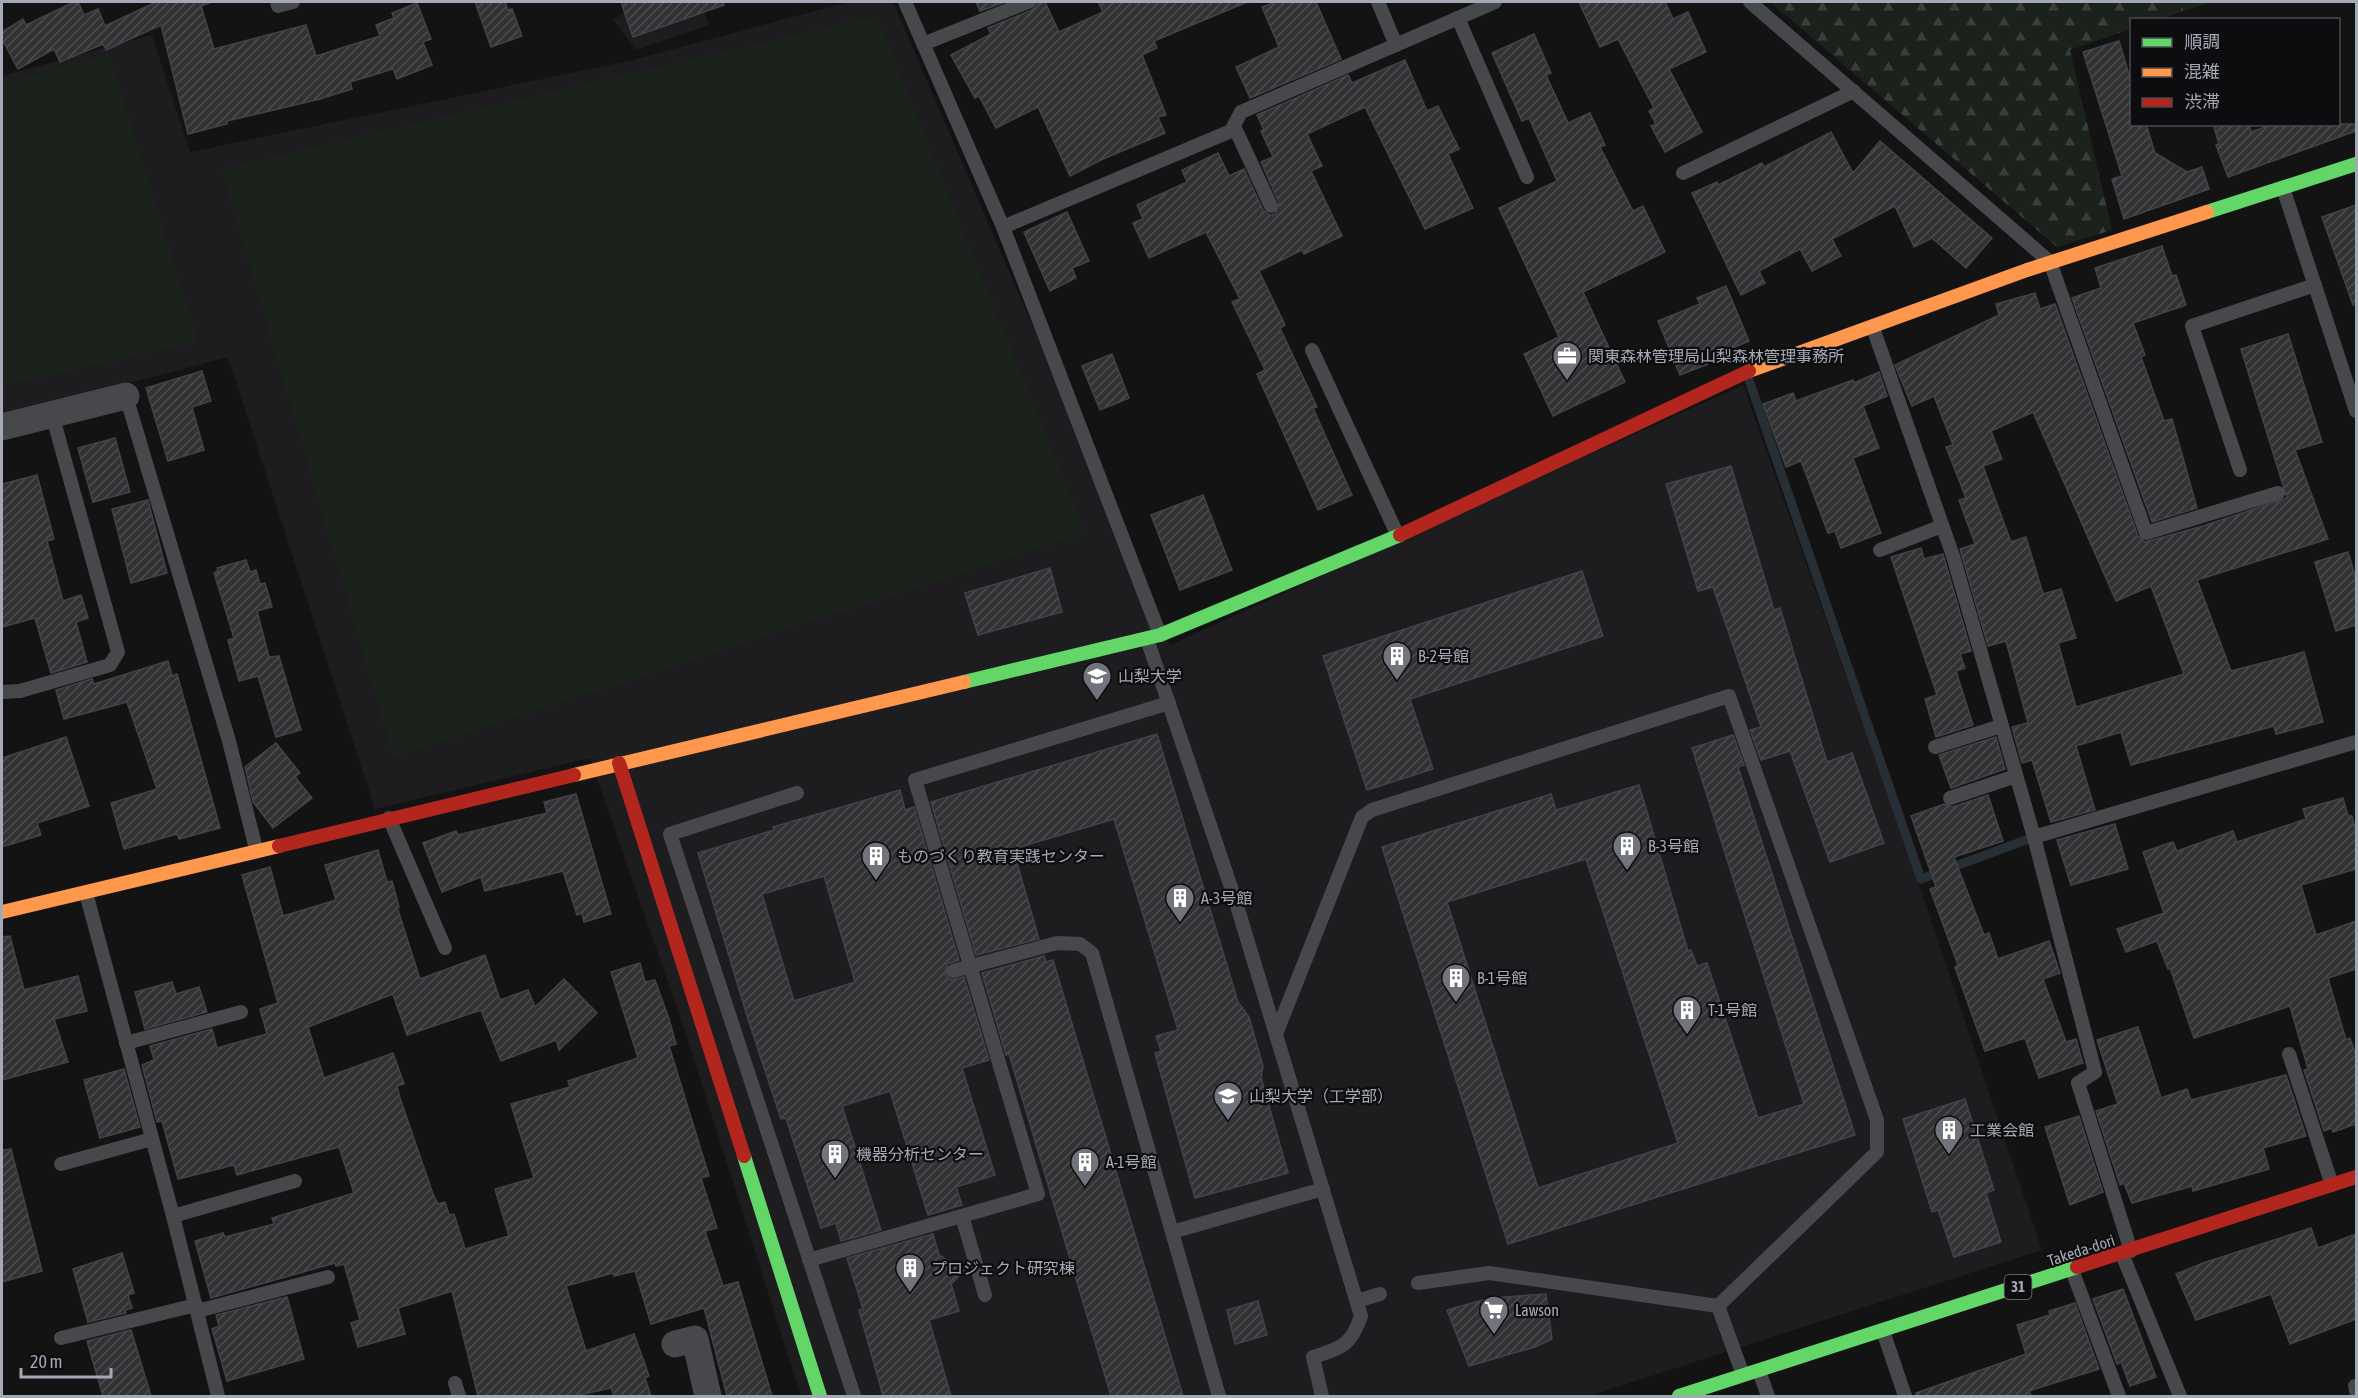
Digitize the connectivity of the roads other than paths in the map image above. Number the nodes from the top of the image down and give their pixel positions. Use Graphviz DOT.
graph roads {
  1 [pos="277,2"];
  2 [pos="293,2"];
  3 [pos="905,2"];
  4 [pos="1028,2"];
  5 [pos="1378,2"];
  6 [pos="1495,2"];
  7 [pos="1750,2"];
  8 [pos="1458,18"];
  9 [pos="923,44"];
  10 [pos="1396,45"];
  11 [pos="1854,91"];
  12 [pos="1234,126"];
  13 [pos="2356,164"];
  14 [pos="1683,173"];
  15 [pos="1527,177"];
  16 [pos="2283,187"];
  17 [pos="1271,206"];
  18 [pos="1002,227"];
  19 [pos="2050,262"];
  20 [pos="2315,285"];
  21 [pos="1873,328"];
  22 [pos="1312,350"];
  23 [pos="126,396"];
  24 [pos="2356,411"];
  25 [pos="52,414"];
  26 [pos="2,427"];
  27 [pos="2240,470"];
  28 [pos="2278,493"];
  29 [pos="1942,526"];
  30 [pos="1398,536"];
  31 [pos="1880,550"];
  32 [pos="1153,636"];
  33 [pos="2,692"];
  34 [pos="1168,703"];
  35 [pos="2001,726"];
  36 [pos="2356,742"];
  37 [pos="1935,747"];
  38 [pos="619,763"];
  39 [pos="2016,776"];
  40 [pos="797,793"];
  41 [pos="1950,798"];
  42 [pos="389,818"];
  43 [pos="2034,837"];
  44 [pos="256,849"];
  45 [pos="86,893"];
  46 [pos="2,912"];
  47 [pos="445,948"];
  48 [pos="971,966"];
  49 [pos="953,971"];
  50 [pos="241,1012"];
  51 [pos="1276,1034"];
  52 [pos="126,1043"];
  53 [pos="2289,1054"];
  54 [pos="152,1139"];
  55 [pos="61,1164"];
  56 [pos="2356,1177"];
  57 [pos="295,1180"];
  58 [pos="2332,1185"];
  59 [pos="1323,1190"];
  60 [pos="173,1216"];
  61 [pos="962,1216"];
  62 [pos="1172,1232"];
  63 [pos="2127,1252"];
  64 [pos="809,1260"];
  65 [pos="2072,1270"];
  66 [pos="328,1277"];
  67 [pos="1418,1283"];
  68 [pos="1380,1294"];
  69 [pos="985,1295"];
  70 [pos="1357,1301"];
  71 [pos="1718,1306"];
  72 [pos="196,1308"];
  73 [pos="1883,1331"];
  74 [pos="61,1338"];
  75 [pos="675,1344"];
  76 [pos="1759,1371"];
  77 [pos="1743,1376"];
  78 [pos="218,1396"];
  79 [pos="708,1396"];
  80 [pos="820,1396"];
  81 [pos="854,1396"];
  82 [pos="1219,1396"];
  83 [pos="1322,1396"];
  84 [pos="1679,1396"];
  85 [pos="1768,1396"];
  86 [pos="1905,1396"];
  87 [pos="2119,1396"];
  88 [pos="2180,1396"];
  1 -- 2 [label="lane"];
  3 -- 9 [label="lane"];
  4 -- 9 [label="lane"];
  5 -- 10 [label="lane"];
  6 -- 8 [label="lane"];
  7 -- 11 [label="lane"];
  8 -- 10 [label="lane"];
  8 -- 15 [label="lane"];
  9 -- 18 [label="lane"];
  10 -- 12 [label="lane"];
  11 -- 14 [label="lane"];
  11 -- 19 [label="lane"];
  12 -- 17 [label="lane"];
  12 -- 18 [label="lane"];
  13 -- 16 [label="street"];
  16 -- 19 [label="street"];
  16 -- 20 [label="lane"];
  18 -- 32 [label="lane"];
  19 -- 21 [label="street"];
  19 -- 28 [label="lane"];
  20 -- 24 [label="lane"];
  20 -- 27 [label="lane"];
  21 -- 29 [label="lane"];
  21 -- 30 [label="street"];
  22 -- 30 [label="lane"];
  23 -- 25 [label="street"];
  23 -- 44 [label="lane"];
  25 -- 26 [label="street"];
  25 -- 33 [label="lane"];
  29 -- 31 [label="lane"];
  29 -- 35 [label="lane"];
  30 -- 32 [label="street"];
  32 -- 34 [label="lane"];
  32 -- 38 [label="street"];
  34 -- 48 [label="lane"];
  34 -- 51 [label="lane"];
  35 -- 37 [label="lane"];
  35 -- 39 [label="lane"];
  36 -- 43 [label="lane"];
  38 -- 42 [label="street"];
  38 -- 80 [label="street"];
  39 -- 41 [label="lane"];
  39 -- 43 [label="lane"];
  40 -- 64 [label="lane"];
  42 -- 44 [label="street"];
  42 -- 47 [label="lane"];
  43 -- 63 [label="lane"];
  44 -- 45 [label="street"];
  45 -- 46 [label="street"];
  45 -- 52 [label="lane"];
  48 -- 49 [label="lane"];
  48 -- 61 [label="lane"];
  48 -- 62 [label="lane"];
  50 -- 52 [label="lane"];
  51 -- 59 [label="lane"];
  51 -- 71 [label="lane"];
  52 -- 54 [label="lane"];
  53 -- 58 [label="lane"];
  54 -- 55 [label="lane"];
  54 -- 60 [label="lane"];
  56 -- 58 [label="street, Takeda-dori / 31"];
  57 -- 60 [label="lane"];
  58 -- 63 [label="street, Takeda-dori / 31"];
  59 -- 62 [label="lane"];
  59 -- 70 [label="lane"];
  60 -- 72 [label="lane"];
  61 -- 64 [label="lane"];
  61 -- 69 [label="lane"];
  62 -- 82 [label="lane"];
  63 -- 65 [label="street, Takeda-dori / 31"];
  63 -- 88 [label="lane"];
  64 -- 81 [label="lane"];
  65 -- 73 [label="street, Takeda-dori / 31"];
  65 -- 87 [label="lane"];
  66 -- 72 [label="lane"];
  67 -- 71 [label="lane"];
  68 -- 70 [label="lane"];
  70 -- 83 [label="lane"];
  71 -- 77 [label="lane"];
  72 -- 74 [label="lane"];
  72 -- 78 [label="lane"];
  73 -- 76 [label="street, Takeda-dori / 31"];
  73 -- 86 [label="lane"];
  75 -- 79 [label="street"];
  76 -- 77 [label="street, Takeda-dori / 31"];
  76 -- 85 [label="lane"];
  77 -- 84 [label="street, Takeda-dori / 31"];
}
